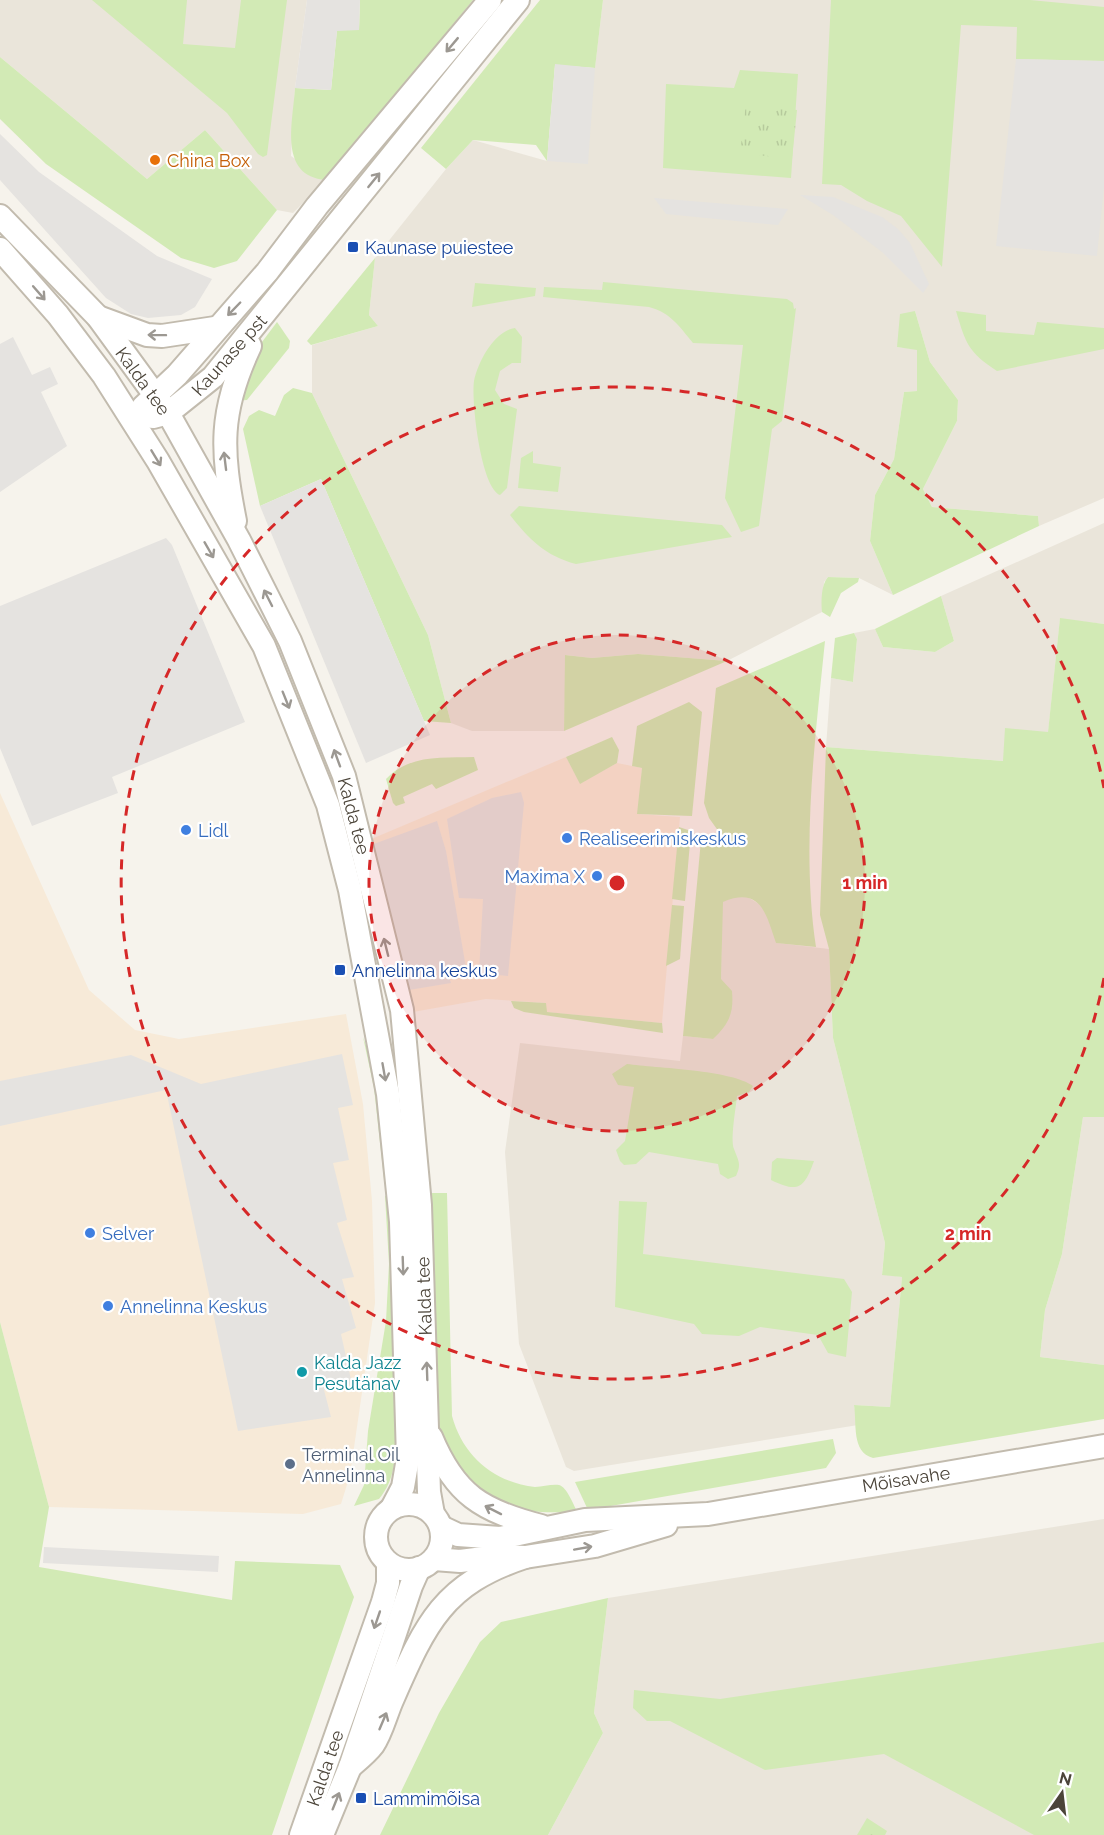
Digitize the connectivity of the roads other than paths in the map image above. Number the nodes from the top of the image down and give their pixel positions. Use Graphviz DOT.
graph roads {
  1 [pos="490,0"];
  2 [pos="518,0"];
  3 [pos="317,206"];
  4 [pos="351,208"];
  5 [pos="0,216"];
  6 [pos="0,249"];
  7 [pos="284,291"];
  8 [pos="98,317"];
  9 [pos="261,321"];
  10 [pos="215,328"];
  11 [pos="161,405"];
  12 [pos="131,418"];
  13 [pos="238,540"];
  14 [pos="428,1429"];
  15 [pos="1104,1446"];
  16 [pos="392,1508"];
  17 [pos="708,1514"];
  18 [pos="437,1521"];
  19 [pos="549,1528"];
  20 [pos="525,1557"];
  21 [pos="388,1563"];
  22 [pos="427,1564"];
  23 [pos="350,1767"];
  24 [pos="301,1835"];
  25 [pos="322,1835"];
  1 -- 3 [label="street, Kaunase pst, one-way"];
  4 -- 2 [label="street, Kaunase pst, one-way"];
  3 -- 4 [label="street"];
  3 -- 7 [label="street"];
  3 -- 10 [label="street, Kaunase pst, one-way"];
  4 -- 7 [label="street, Kaunase pst"];
  5 -- 8 [label="street, Kalda tee"];
  6 -- 12 [label="street, Kalda tee, one-way"];
  7 -- 9 [label="street, Kaunase pst"];
  10 -- 8 [label="street, one-way"];
  8 -- 11 [label="street, Kalda tee"];
  9 -- 11 [label="street, Kaunase pst"];
  13 -- 9 [label="street, one-way"];
  10 -- 11 [label="street, Kaunase pst"];
  11 -- 12 [label="street, Kaunase pst"];
  11 -- 13 [label="street, Kalda tee"];
  12 -- 16 [label="street, Kalda tee, one-way"];
  14 -- 13 [label="street, Kalda tee, one-way"];
  14 -- 18 [label="street, Kalda tee"];
  19 -- 14 [label="street, one-way"];
  15 -- 17 [label="street, Mõisavahe"];
  16 -- 18 [label="street"];
  16 -- 21 [label="street"];
  17 -- 19 [label="street, Mõisavahe"];
  20 -- 17 [label="street, Mõisavahe, one-way"];
  18 -- 19 [label="street, Mõisavahe"];
  18 -- 22 [label="street"];
  20 -- 22 [label="street, Mõisavahe"];
  23 -- 20 [label="street, one-way"];
  21 -- 22 [label="street"];
  21 -- 24 [label="street, Kalda tee, one-way"];
  22 -- 23 [label="street, Kalda tee"];
  25 -- 23 [label="street, Kalda tee, one-way"];
}
